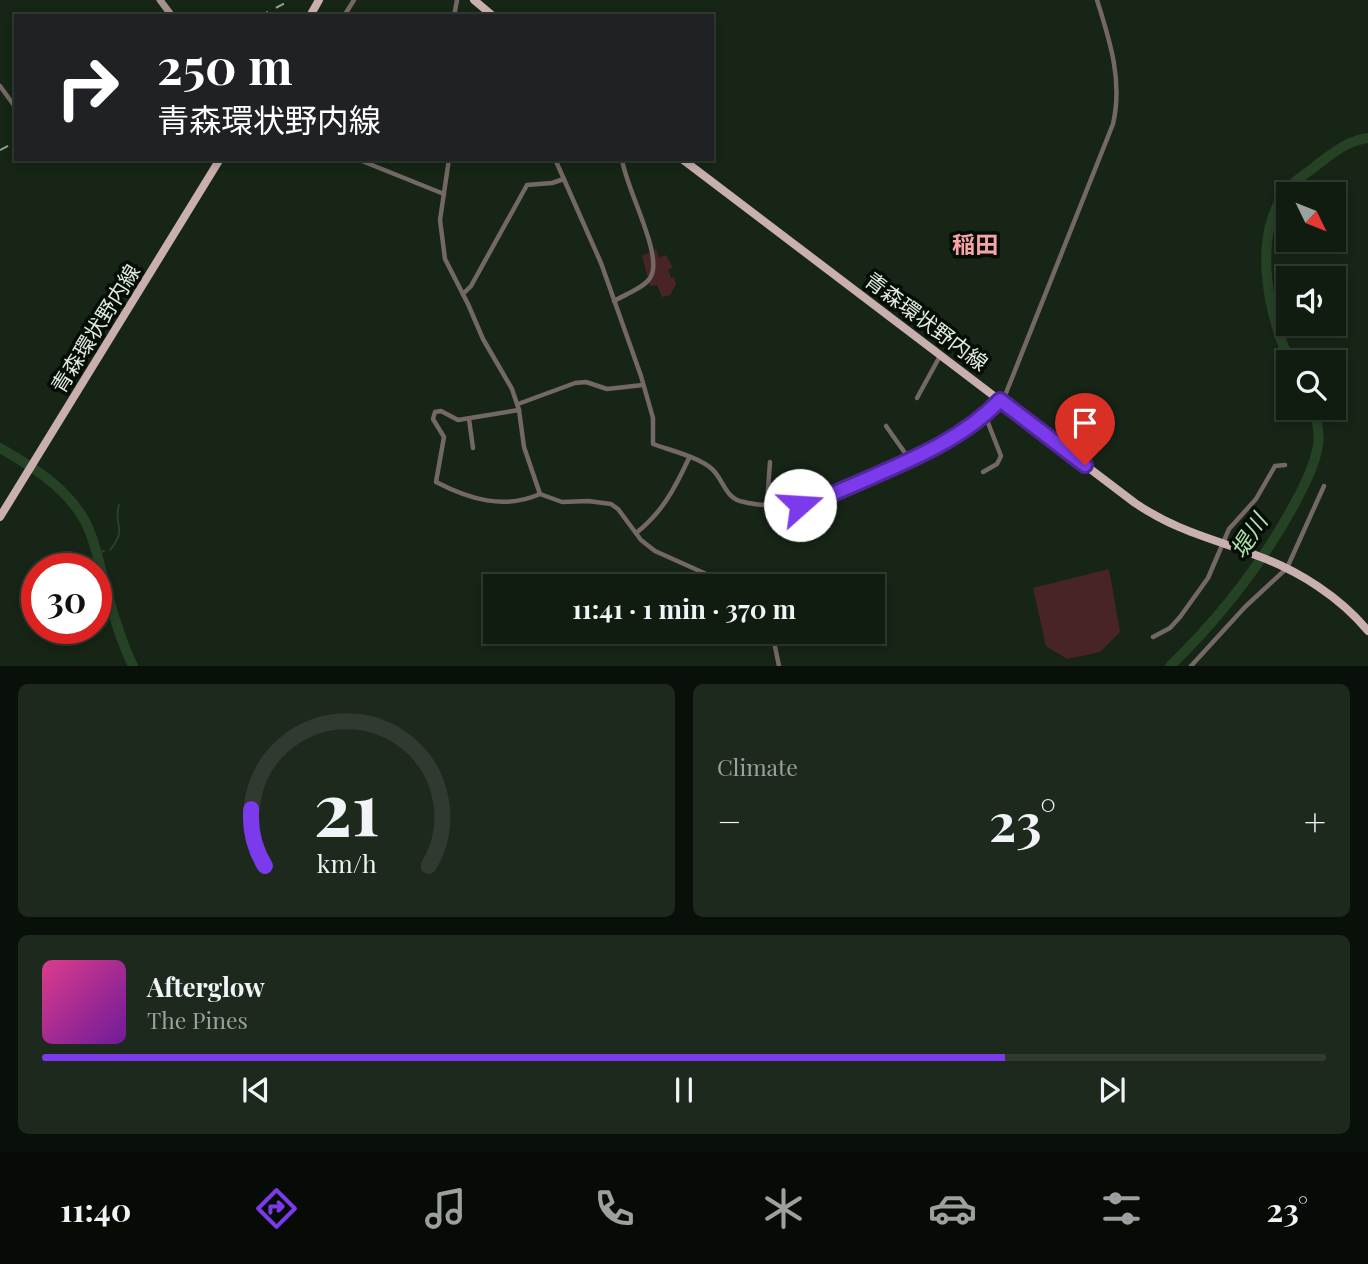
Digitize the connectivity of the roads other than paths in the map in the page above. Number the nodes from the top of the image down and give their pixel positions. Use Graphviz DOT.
graph roads {
  1 [pos="474,0"];
  2 [pos="1097,0"];
  3 [pos="491,14"];
  4 [pos="0,86"];
  5 [pos="14,105"];
  6 [pos="219,161"];
  7 [pos="362,161"];
  8 [pos="449,161"];
  9 [pos="556,161"];
  10 [pos="623,161"];
  11 [pos="685,161"];
  12 [pos="564,179"];
  13 [pos="444,194"];
  14 [pos="463,294"];
  15 [pos="614,301"];
  16 [pos="941,355"];
  17 [pos="643,385"];
  18 [pos="916,398"];
  19 [pos="1000,400"];
  20 [pos="519,407"];
  21 [pos="985,415"];
  22 [pos="469,419"];
  23 [pos="886,426"];
  24 [pos="473,448"];
  25 [pos="689,458"];
  26 [pos="910,460"];
  27 [pos="770,462"];
  28 [pos="1285,464"];
  29 [pos="983,472"];
  30 [pos="1324,486"];
  31 [pos="540,494"];
  32 [pos="767,504"];
  33 [pos="0,517"];
  34 [pos="635,533"];
  35 [pos="1227,545"];
  36 [pos="1282,566"];
  37 [pos="707,574"];
  38 [pos="1368,631"];
  39 [pos="1153,637"];
  40 [pos="776,644"];
  41 [pos="779,666"];
  42 [pos="1191,666"];
  1 -- 3 [label="main road"];
  2 -- 19 [label="street"];
  4 -- 5 [label="street"];
  6 -- 33 [label="main road, 青森環状野内線"];
  7 -- 13 [label="street"];
  8 -- 13 [label="street"];
  9 -- 12 [label="street"];
  10 -- 15 [label="street"];
  11 -- 16 [label="main road, 青森環状野内線"];
  12 -- 14 [label="street"];
  12 -- 15 [label="street"];
  13 -- 14 [label="street"];
  14 -- 20 [label="street"];
  15 -- 17 [label="street"];
  16 -- 18 [label="street"];
  16 -- 19 [label="main road, 青森環状野内線"];
  17 -- 20 [label="street"];
  17 -- 25 [label="street"];
  19 -- 21 [label="street"];
  19 -- 35 [label="main road, 青森環状野内線"];
  20 -- 22 [label="street"];
  20 -- 31 [label="street"];
  21 -- 26 [label="street"];
  21 -- 29 [label="street"];
  22 -- 24 [label="street"];
  22 -- 31 [label="street"];
  23 -- 26 [label="street"];
  25 -- 32 [label="street"];
  25 -- 34 [label="street"];
  26 -- 32 [label="street"];
  27 -- 32 [label="street"];
  28 -- 35 [label="street"];
  30 -- 36 [label="street"];
  31 -- 34 [label="street"];
  34 -- 37 [label="street"];
  35 -- 36 [label="main road, 青森環状野内線"];
  35 -- 39 [label="street"];
  36 -- 38 [label="main road, 青森環状野内線"];
  36 -- 42 [label="street"];
  40 -- 41 [label="street"];
}
